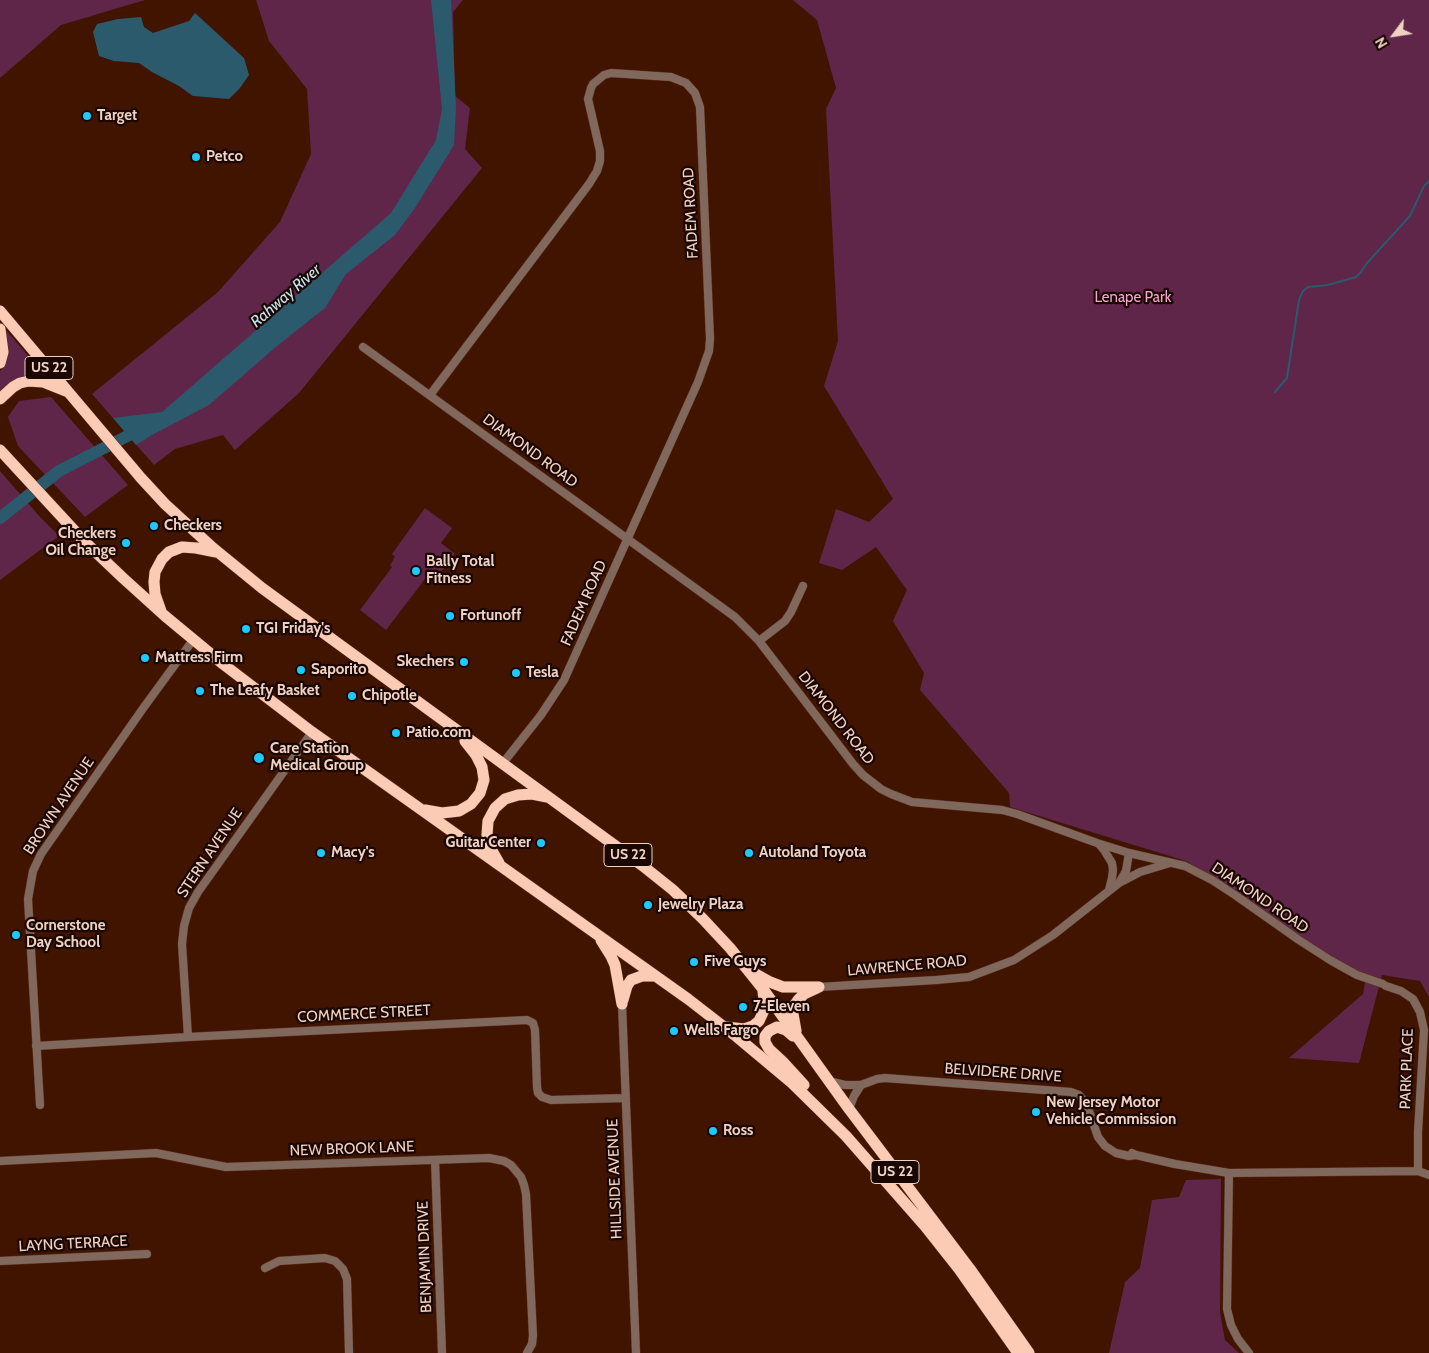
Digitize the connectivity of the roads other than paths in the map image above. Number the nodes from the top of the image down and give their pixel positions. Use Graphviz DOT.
graph roads {
  1 [pos="0,311"];
  2 [pos="0,329"];
  3 [pos="363,347"];
  4 [pos="0,362"];
  5 [pos="69,392"];
  6 [pos="430,395"];
  7 [pos="0,399"];
  8 [pos="1,450"];
  9 [pos="628,539"];
  10 [pos="218,553"];
  11 [pos="803,586"];
  12 [pos="163,614"];
  13 [pos="193,640"];
  14 [pos="759,641"];
  15 [pos="458,731"];
  16 [pos="312,732"];
  17 [pos="503,763"];
  18 [pos="551,798"];
  19 [pos="421,809"];
  20 [pos="1097,843"];
  21 [pos="1129,853"];
  22 [pos="1171,863"];
  23 [pos="500,866"];
  24 [pos="1119,883"];
  25 [pos="1109,890"];
  26 [pos="597,935"];
  27 [pos="749,971"];
  28 [pos="655,976"];
  29 [pos="1384,985"];
  30 [pos="819,987"];
  31 [pos="763,989"];
  32 [pos="622,1004"];
  33 [pos="724,1027"];
  34 [pos="188,1037"];
  35 [pos="799,1038"];
  36 [pos="36,1046"];
  37 [pos="829,1081"];
  38 [pos="862,1085"];
  39 [pos="626,1098"];
  40 [pos="40,1105"];
  41 [pos="849,1109"];
  42 [pos="835,1125"];
  43 [pos="0,1160"];
  44 [pos="435,1160"];
  45 [pos="1418,1171"];
  46 [pos="1229,1174"];
  47 [pos="1429,1175"];
  48 [pos="147,1254"];
  49 [pos="0,1261"];
  50 [pos="265,1268"];
  51 [pos="349,1353"];
  52 [pos="442,1353"];
  53 [pos="527,1353"];
  54 [pos="636,1353"];
  55 [pos="1018,1353"];
  56 [pos="1029,1353"];
  57 [pos="1248,1353"];
  1 -- 5 [label="highway, US 22"];
  2 -- 4 [label="highway"];
  3 -- 6 [label="street, DIAMOND ROAD"];
  5 -- 7 [label="highway"];
  5 -- 10 [label="highway, US 22"];
  6 -- 9 [label="street, DIAMOND ROAD"];
  6 -- 9 [label="street, FADEM ROAD"];
  8 -- 12 [label="highway, US 22"];
  9 -- 14 [label="street, DIAMOND ROAD"];
  9 -- 17 [label="street, FADEM ROAD"];
  10 -- 12 [label="highway"];
  10 -- 15 [label="highway, US 22"];
  11 -- 14 [label="street"];
  12 -- 13 [label="highway, US 22"];
  13 -- 16 [label="highway, US 22"];
  13 -- 36 [label="street, BROWN AVENUE"];
  14 -- 20 [label="street, DIAMOND ROAD"];
  15 -- 17 [label="highway, US 22"];
  15 -- 19 [label="highway"];
  16 -- 19 [label="highway, US 22"];
  16 -- 34 [label="street, STERN AVENUE"];
  17 -- 18 [label="highway, US 22"];
  18 -- 23 [label="highway"];
  18 -- 27 [label="highway, US 22"];
  19 -- 23 [label="highway, US 22"];
  20 -- 21 [label="street, DIAMOND ROAD"];
  20 -- 25 [label="street"];
  21 -- 22 [label="street, DIAMOND ROAD"];
  21 -- 24 [label="street"];
  22 -- 24 [label="street, LAWRENCE ROAD"];
  22 -- 29 [label="street, DIAMOND ROAD"];
  23 -- 26 [label="highway, US 22"];
  24 -- 25 [label="street, LAWRENCE ROAD"];
  25 -- 30 [label="street, LAWRENCE ROAD"];
  26 -- 28 [label="highway, US 22"];
  26 -- 32 [label="highway"];
  27 -- 30 [label="highway"];
  27 -- 31 [label="highway, US 22"];
  28 -- 32 [label="highway"];
  28 -- 33 [label="highway, US 22"];
  29 -- 45 [label="street, PARK PLACE"];
  30 -- 35 [label="highway"];
  31 -- 33 [label="highway"];
  31 -- 35 [label="highway, US 22"];
  32 -- 39 [label="street, HILLSIDE AVENUE"];
  33 -- 42 [label="highway, US 22"];
  34 -- 36 [label="street, COMMERCE STREET"];
  34 -- 39 [label="street, COMMERCE STREET"];
  35 -- 37 [label="highway, US 22"];
  35 -- 42 [label="highway"];
  36 -- 40 [label="street, BROWN AVENUE"];
  37 -- 38 [label="street, BELVIDERE DRIVE"];
  37 -- 41 [label="highway, US 22"];
  38 -- 41 [label="street"];
  38 -- 46 [label="street, BELVIDERE DRIVE"];
  39 -- 54 [label="street, HILLSIDE AVENUE"];
  41 -- 56 [label="highway, US 22"];
  42 -- 55 [label="highway, US 22"];
  43 -- 44 [label="street, NEW BROOK LANE"];
  44 -- 52 [label="street, BENJAMIN DRIVE"];
  44 -- 53 [label="street, NEW BROOK LANE"];
  45 -- 46 [label="street"];
  45 -- 47 [label="street"];
  46 -- 57 [label="street"];
  48 -- 49 [label="street, LAYNG TERRACE"];
  50 -- 51 [label="street"];
}
